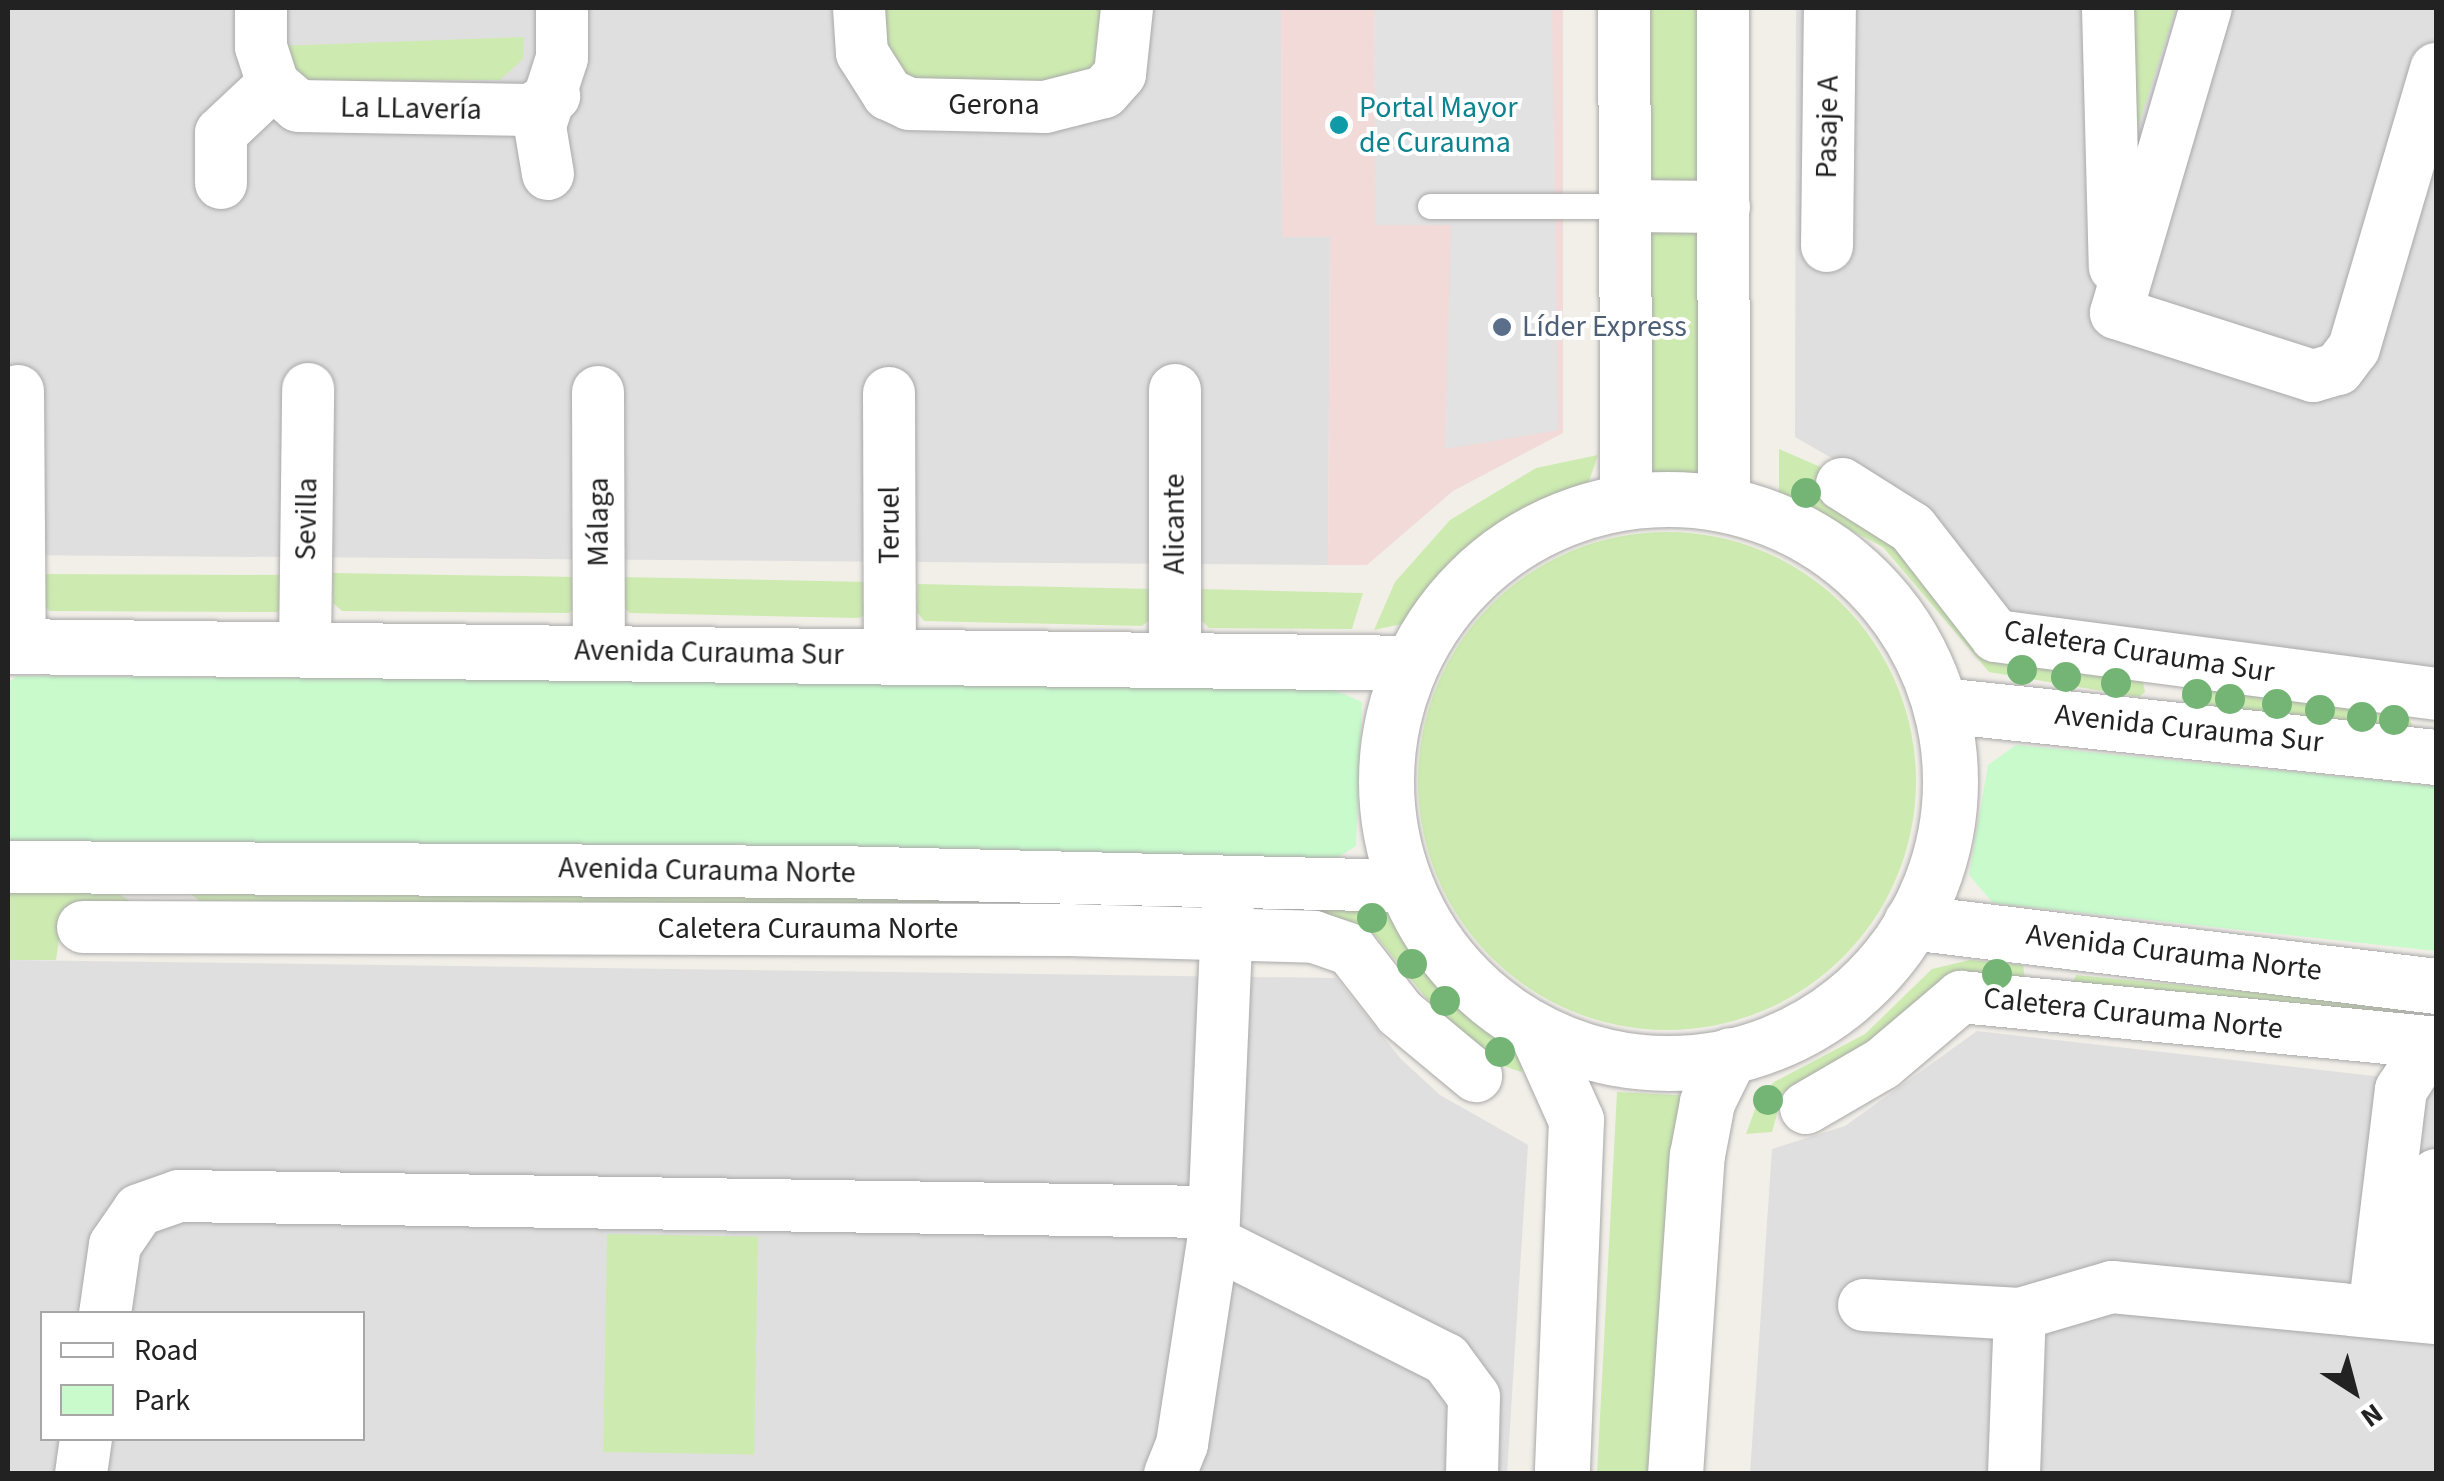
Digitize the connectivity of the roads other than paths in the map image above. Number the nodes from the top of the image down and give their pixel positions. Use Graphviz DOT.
graph roads {
  1 [pos="260,8"];
  2 [pos="562,8"];
  3 [pos="860,8"];
  4 [pos="1127,8"];
  5 [pos="1624,8"];
  6 [pos="1723,8"];
  7 [pos="1830,8"];
  8 [pos="2108,8"];
  9 [pos="2206,8"];
  10 [pos="2436,69"];
  11 [pos="274,84"];
  12 [pos="554,96"];
  13 [pos="548,174"];
  14 [pos="222,184"];
  15 [pos="1430,206"];
  16 [pos="1625,206"];
  17 [pos="1724,207"];
  18 [pos="1827,246"];
  19 [pos="2116,313"];
  20 [pos="308,389"];
  21 [pos="1174,390"];
  22 [pos="18,392"];
  23 [pos="598,392"];
  24 [pos="888,393"];
  25 [pos="1842,484"];
  26 [pos="1628,500"];
  27 [pos="1724,503"];
  28 [pos="14,646"];
  29 [pos="305,650"];
  30 [pos="599,651"];
  31 [pos="890,656"];
  32 [pos="1175,659"];
  33 [pos="2166,660"];
  34 [pos="1410,663"];
  35 [pos="2436,694"];
  36 [pos="1940,704"];
  37 [pos="2157,724"];
  38 [pos="2434,746"];
  39 [pos="125,866"];
  40 [pos="8,867"];
  41 [pos="1228,880"];
  42 [pos="1407,886"];
  43 [pos="1911,922"];
  44 [pos="83,927"];
  45 [pos="202,928"];
  46 [pos="1226,934"];
  47 [pos="2057,938"];
  48 [pos="2436,986"];
  49 [pos="2047,1005"];
  50 [pos="1536,1031"];
  51 [pos="2429,1045"];
  52 [pos="1730,1056"];
  53 [pos="1476,1076"];
  54 [pos="1806,1108"];
  55 [pos="2436,1174"];
  56 [pos="1212,1227"];
  57 [pos="1864,1305"];
  58 [pos="105,1311"];
  59 [pos="2020,1314"];
  60 [pos="2410,1315"];
  61 [pos="86,1441"];
  62 [pos="81,1474"];
  63 [pos="1170,1474"];
  64 [pos="1472,1474"];
  65 [pos="1562,1474"];
  66 [pos="1674,1474"];
  67 [pos="2014,1474"];
  1 -- 11 [label="street"];
  2 -- 12 [label="street"];
  3 -- 4 [label="street, Gerona"];
  5 -- 16 [label="street"];
  6 -- 17 [label="street"];
  7 -- 18 [label="street, Pasaje A"];
  8 -- 19 [label="street"];
  9 -- 19 [label="street"];
  10 -- 19 [label="street"];
  11 -- 12 [label="street, La LLavería"];
  11 -- 14 [label="street"];
  12 -- 13 [label="street"];
  15 -- 16 [label="lane"];
  16 -- 17 [label="street"];
  16 -- 26 [label="street"];
  17 -- 27 [label="street"];
  20 -- 29 [label="street, Sevilla"];
  21 -- 32 [label="street, Alicante"];
  22 -- 28 [label="street"];
  23 -- 30 [label="street, Málaga"];
  24 -- 31 [label="street, Teruel"];
  25 -- 33 [label="street, Caletera Curauma Sur"];
  26 -- 27 [label="street"];
  26 -- 34 [label="street"];
  27 -- 36 [label="street"];
  28 -- 29 [label="street, Avenida Curauma Sur"];
  29 -- 30 [label="street, Avenida Curauma Sur"];
  30 -- 31 [label="street, Avenida Curauma Sur"];
  31 -- 32 [label="street, Avenida Curauma Sur"];
  32 -- 34 [label="street, Avenida Curauma Sur"];
  33 -- 35 [label="street, Caletera Curauma Sur"];
  33 -- 37 [label="street"];
  34 -- 42 [label="street"];
  36 -- 37 [label="street, Avenida Curauma Sur"];
  36 -- 43 [label="street"];
  37 -- 38 [label="street, Avenida Curauma Sur"];
  39 -- 40 [label="street, Avenida Curauma Norte"];
  39 -- 41 [label="street, Avenida Curauma Norte"];
  39 -- 45 [label="street"];
  41 -- 42 [label="street, Avenida Curauma Norte"];
  41 -- 46 [label="street"];
  42 -- 50 [label="street"];
  43 -- 47 [label="street, Avenida Curauma Norte"];
  43 -- 52 [label="street"];
  44 -- 45 [label="street, Caletera Curauma Norte"];
  45 -- 46 [label="street, Caletera Curauma Norte"];
  46 -- 53 [label="street, Caletera Curauma Norte"];
  46 -- 56 [label="street"];
  47 -- 48 [label="street, Avenida Curauma Norte"];
  47 -- 49 [label="street"];
  49 -- 51 [label="street, Caletera Curauma Norte"];
  49 -- 54 [label="street, Caletera Curauma Norte"];
  50 -- 52 [label="street"];
  50 -- 65 [label="street"];
  51 -- 60 [label="street"];
  52 -- 66 [label="street"];
  55 -- 60 [label="street"];
  56 -- 58 [label="street"];
  56 -- 63 [label="street"];
  56 -- 64 [label="street"];
  57 -- 59 [label="street"];
  59 -- 60 [label="street"];
  59 -- 67 [label="street"];
  61 -- 62 [label="street"];
}
